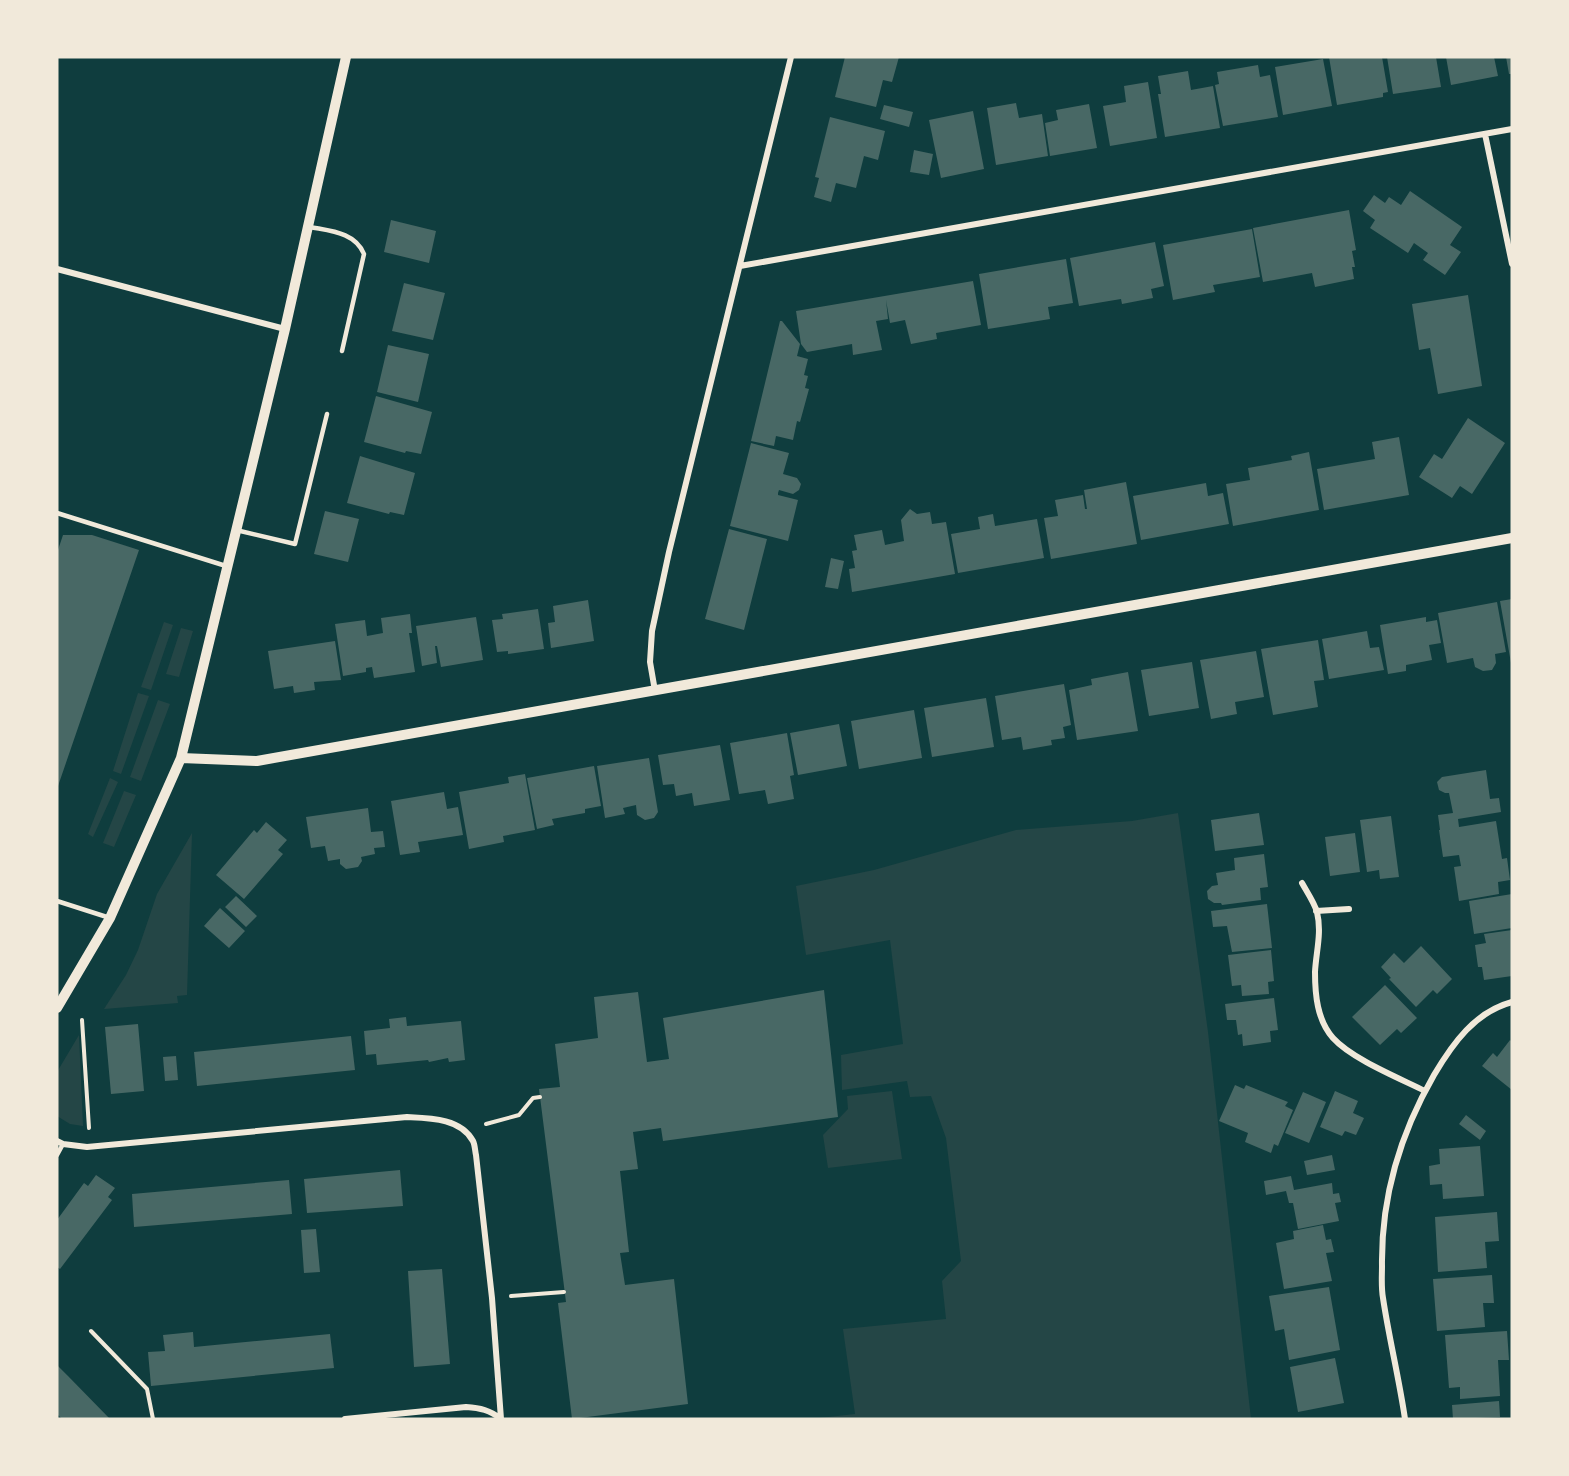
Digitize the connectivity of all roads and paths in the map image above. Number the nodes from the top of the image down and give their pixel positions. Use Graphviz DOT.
graph roads {
  1 [pos="346,57"];
  2 [pos="791,57"];
  3 [pos="1512,129"];
  4 [pos="1485,134"];
  5 [pos="308,226"];
  6 [pos="1512,264"];
  7 [pos="740,266"];
  8 [pos="57,268"];
  9 [pos="285,329"];
  10 [pos="342,351"];
  11 [pos="327,414"];
  12 [pos="57,513"];
  13 [pos="237,530"];
  14 [pos="1512,538"];
  15 [pos="228,566"];
  16 [pos="656,691"];
  17 [pos="181,758"];
  18 [pos="1302,883"];
  19 [pos="57,901"];
  20 [pos="1349,909"];
  21 [pos="1316,911"];
  22 [pos="110,918"];
  23 [pos="1512,1002"];
  24 [pos="57,1008"];
  25 [pos="82,1020"];
  26 [pos="1425,1091"];
  27 [pos="540,1097"];
  28 [pos="486,1124"];
  29 [pos="89,1132"];
  30 [pos="60,1143"];
  31 [pos="57,1155"];
  32 [pos="564,1292"];
  33 [pos="492,1298"];
  34 [pos="91,1330"];
  35 [pos="153,1419"];
  36 [pos="345,1419"];
  37 [pos="501,1419"];
  38 [pos="1405,1419"];
  1 -- 5 [label="street"];
  2 -- 7 [label="street"];
  3 -- 4 [label="street"];
  4 -- 6 [label="street"];
  4 -- 7 [label="street"];
  5 -- 9 [label="street"];
  5 -- 10 [label="lane"];
  7 -- 16 [label="street"];
  8 -- 9 [label="street"];
  9 -- 13 [label="street"];
  11 -- 13 [label="lane"];
  12 -- 15 [label="lane"];
  13 -- 15 [label="street"];
  14 -- 16 [label="street"];
  15 -- 17 [label="street"];
  16 -- 17 [label="street"];
  17 -- 22 [label="street"];
  18 -- 21 [label="street"];
  19 -- 22 [label="lane"];
  20 -- 21 [label="street"];
  21 -- 26 [label="street"];
  22 -- 24 [label="street"];
  23 -- 26 [label="street"];
  25 -- 29 [label="path"];
  26 -- 38 [label="street"];
  27 -- 28 [label="path"];
  30 -- 31 [label="lane"];
  30 -- 33 [label="street"];
  32 -- 33 [label="path"];
  33 -- 37 [label="street"];
  34 -- 35 [label="path"];
  36 -- 37 [label="street"];
}
